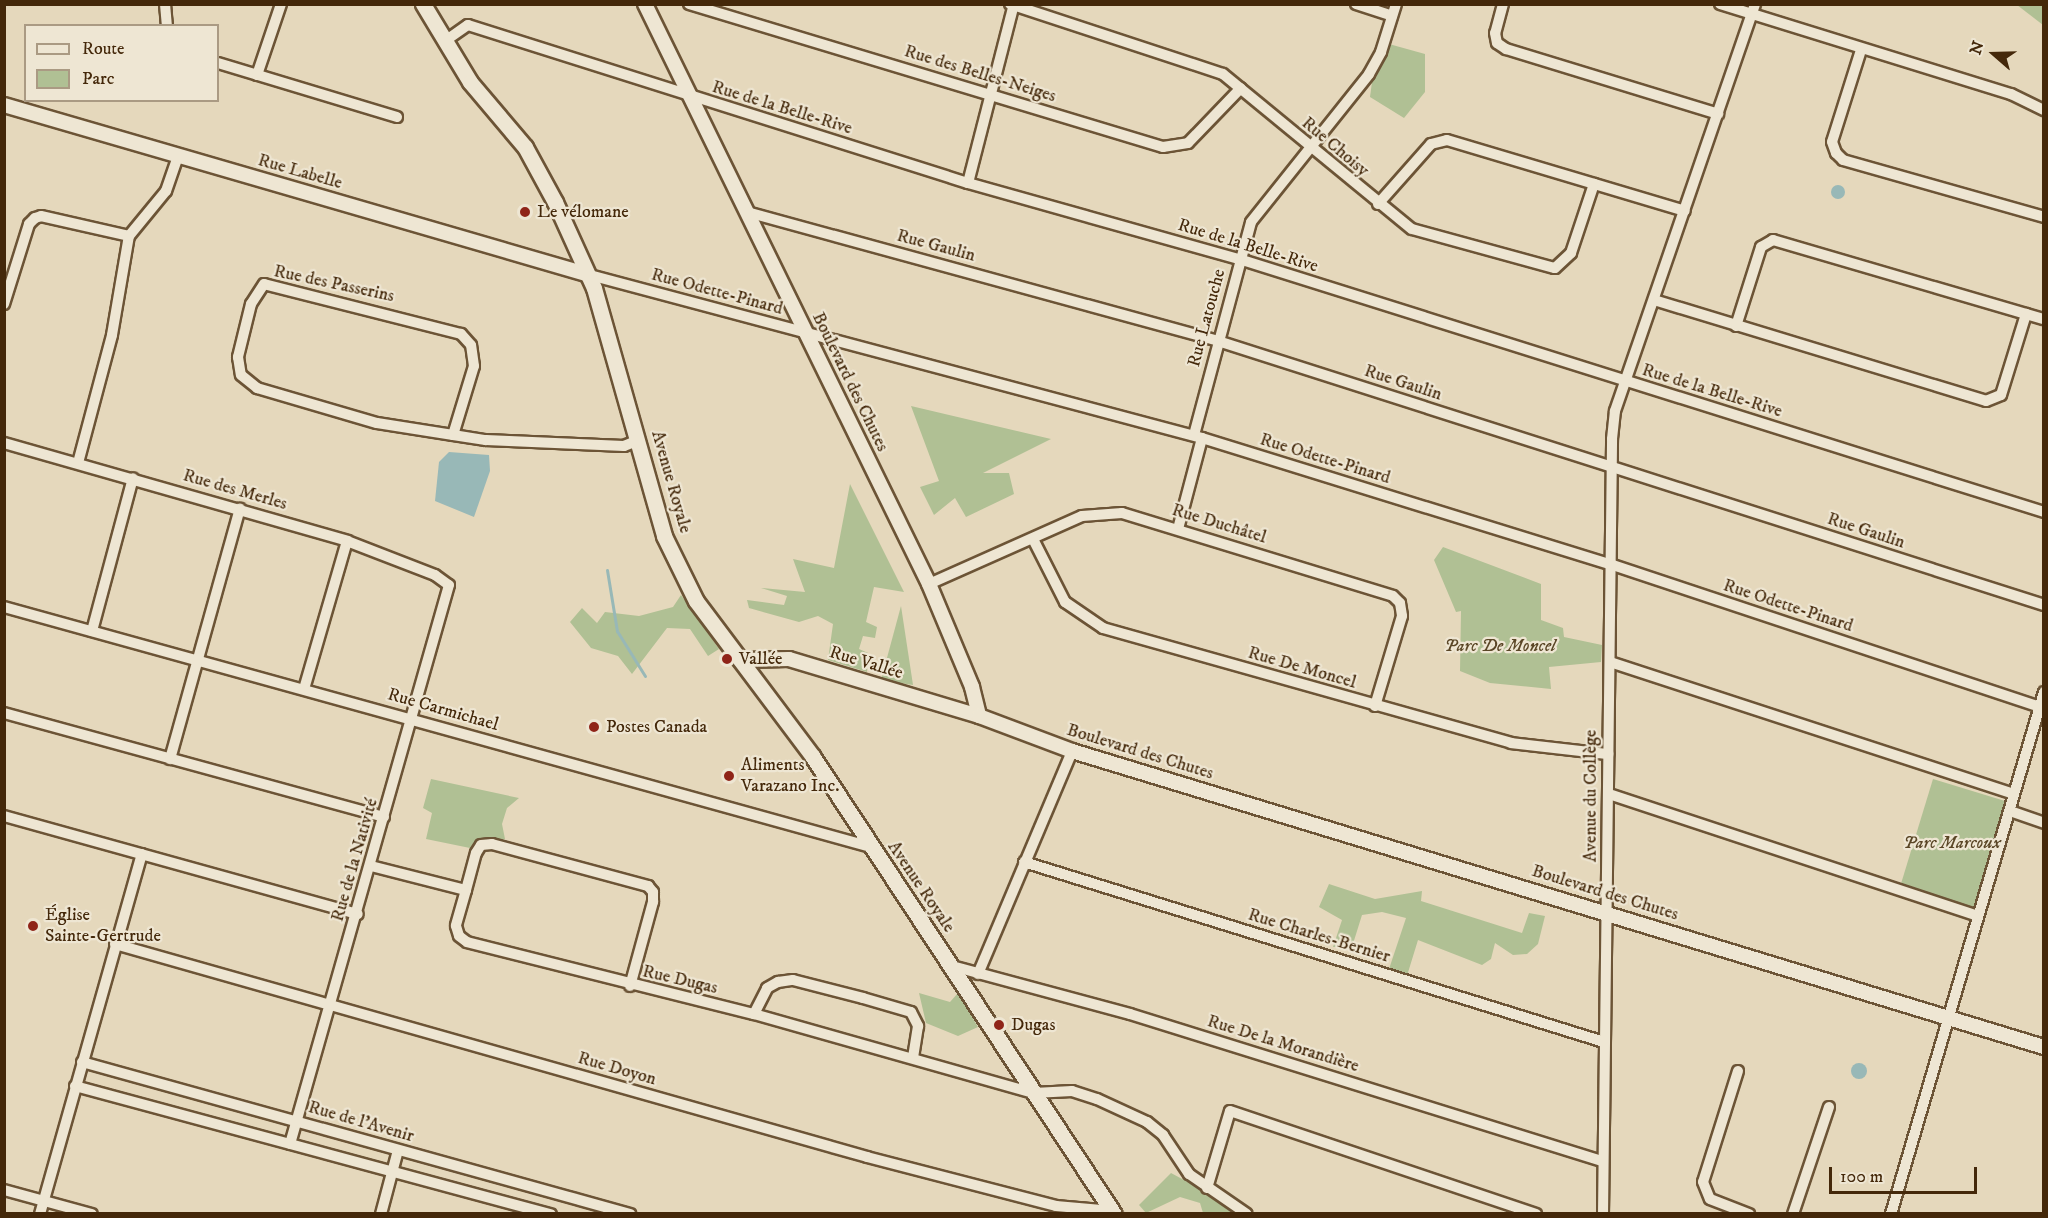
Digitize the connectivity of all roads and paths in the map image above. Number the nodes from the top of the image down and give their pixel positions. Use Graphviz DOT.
graph roads {
  1 [pos="165,4"];
  2 [pos="281,4"];
  3 [pos="423,4"];
  4 [pos="645,4"];
  5 [pos="690,4"];
  6 [pos="1356,4"];
  7 [pos="1503,4"];
  8 [pos="1720,4"];
  9 [pos="1012,5"];
  10 [pos="1394,10"];
  11 [pos="1753,10"];
  12 [pos="167,24"];
  13 [pos="445,41"];
  14 [pos="1861,50"];
  15 [pos="219,63"];
  16 [pos="257,75"];
  17 [pos="1241,88"];
  18 [pos="990,94"];
  19 [pos="691,97"];
  20 [pos="4,105"];
  21 [pos="2043,110"];
  22 [pos="1718,114"];
  23 [pos="397,117"];
  24 [pos="1311,148"];
  25 [pos="178,156"];
  26 [pos="968,183"];
  27 [pos="1594,184"];
  28 [pos="1378,204"];
  29 [pos="1684,211"];
  30 [pos="747,212"];
  31 [pos="2043,217"];
  32 [pos="129,236"];
  33 [pos="1239,259"];
  34 [pos="586,274"];
  35 [pos="1653,300"];
  36 [pos="4,304"];
  37 [pos="2026,314"];
  38 [pos="2043,319"];
  39 [pos="1736,326"];
  40 [pos="807,334"];
  41 [pos="1218,341"];
  42 [pos="1626,381"];
  43 [pos="453,435"];
  44 [pos="1198,437"];
  45 [pos="639,440"];
  46 [pos="4,443"];
  47 [pos="78,463"];
  48 [pos="1611,466"];
  49 [pos="133,478"];
  50 [pos="240,509"];
  51 [pos="2043,512"];
  52 [pos="1178,529"];
  53 [pos="1033,539"];
  54 [pos="347,541"];
  55 [pos="1610,564"];
  56 [pos="929,584"];
  57 [pos="449,585"];
  58 [pos="2043,605"];
  59 [pos="4,608"];
  60 [pos="92,631"];
  61 [pos="200,659"];
  62 [pos="740,660"];
  63 [pos="1610,662"];
  64 [pos="304,689"];
  65 [pos="2043,692"];
  66 [pos="1375,706"];
  67 [pos="2041,707"];
  68 [pos="4,713"];
  69 [pos="979,716"];
  70 [pos="412,719"];
  71 [pos="1072,751"];
  72 [pos="1608,754"];
  73 [pos="170,759"];
  74 [pos="1609,794"];
  75 [pos="2014,794"];
  76 [pos="2010,811"];
  77 [pos="4,816"];
  78 [pos="384,817"];
  79 [pos="2043,823"];
  80 [pos="871,847"];
  81 [pos="142,854"];
  82 [pos="1024,862"];
  83 [pos="371,866"];
  84 [pos="466,891"];
  85 [pos="1607,913"];
  86 [pos="358,914"];
  87 [pos="1977,916"];
  88 [pos="114,944"];
  89 [pos="952,966"];
  90 [pos="978,974"];
  91 [pos="630,986"];
  92 [pos="330,1004"];
  93 [pos="754,1014"];
  94 [pos="1948,1016"];
  95 [pos="1604,1042"];
  96 [pos="2043,1047"];
  97 [pos="913,1057"];
  98 [pos="82,1062"];
  99 [pos="1738,1071"];
  100 [pos="75,1086"];
  101 [pos="1034,1093"];
  102 [pos="1829,1107"];
  103 [pos="296,1120"];
  104 [pos="290,1144"];
  105 [pos="398,1150"];
  106 [pos="1603,1161"];
  107 [pos="392,1171"];
  108 [pos="1207,1188"];
  109 [pos="4,1190"];
  110 [pos="43,1200"];
  111 [pos="1113,1213"];
  112 [pos="40,1214"];
  113 [pos="92,1214"];
  114 [pos="381,1214"];
  115 [pos="551,1214"];
  116 [pos="630,1214"];
  117 [pos="1247,1214"];
  118 [pos="1536,1214"];
  119 [pos="1603,1214"];
  120 [pos="1749,1214"];
  121 [pos="1793,1214"];
  122 [pos="1891,1214"];
  1 -- 12 [label="street"];
  2 -- 16 [label="street"];
  3 -- 13 [label="main road, Avenue Royale"];
  4 -- 19 [label="street, Boulevard des Chutes"];
  5 -- 18 [label="street, Rue des Belles-Neiges"];
  6 -- 10 [label="street"];
  7 -- 22 [label="street"];
  8 -- 11 [label="street"];
  9 -- 17 [label="street, Rue Choisy"];
  9 -- 18 [label="street"];
  10 -- 24 [label="street, Rue Latouche"];
  11 -- 14 [label="street"];
  11 -- 22 [label="street, Avenue du Collège"];
  13 -- 19 [label="street, Rue de la Belle-Rive"];
  13 -- 34 [label="main road, Avenue Royale"];
  14 -- 21 [label="street"];
  14 -- 31 [label="street"];
  15 -- 16 [label="street"];
  16 -- 23 [label="street"];
  17 -- 18 [label="street, Rue des Belles-Neiges"];
  17 -- 24 [label="street, Rue Choisy"];
  18 -- 26 [label="street"];
  19 -- 26 [label="street, Rue de la Belle-Rive"];
  19 -- 30 [label="street, Boulevard des Chutes"];
  20 -- 25 [label="street, Rue Labelle"];
  22 -- 29 [label="street, Avenue du Collège"];
  24 -- 28 [label="street, Rue Choisy"];
  24 -- 33 [label="street, Rue Latouche"];
  25 -- 32 [label="street"];
  25 -- 34 [label="street, Rue Labelle"];
  26 -- 33 [label="street, Rue de la Belle-Rive"];
  27 -- 28 [label="street"];
  27 -- 28 [label="street, Rue Choisy"];
  27 -- 29 [label="street"];
  29 -- 35 [label="street, Avenue du Collège"];
  30 -- 40 [label="street, Boulevard des Chutes"];
  30 -- 41 [label="street, Rue Gaulin"];
  32 -- 36 [label="street"];
  32 -- 47 [label="street"];
  33 -- 41 [label="street, Rue Latouche"];
  33 -- 42 [label="street, Rue de la Belle-Rive"];
  34 -- 40 [label="street, Rue Odette-Pinard"];
  34 -- 45 [label="main road, Avenue Royale"];
  35 -- 39 [label="street"];
  35 -- 42 [label="street, Avenue du Collège"];
  37 -- 38 [label="street"];
  37 -- 39 [label="street"];
  37 -- 39 [label="street"];
  40 -- 44 [label="street, Rue Odette-Pinard"];
  40 -- 56 [label="street, Boulevard des Chutes"];
  41 -- 44 [label="street, Rue Latouche"];
  41 -- 48 [label="street, Rue Gaulin"];
  42 -- 48 [label="street, Avenue du Collège"];
  42 -- 51 [label="street, Rue de la Belle-Rive"];
  43 -- 43 [label="street, Rue des Passerins"];
  43 -- 45 [label="street, Rue des Passerins"];
  44 -- 52 [label="street, Rue Latouche"];
  44 -- 55 [label="street, Rue Odette-Pinard"];
  45 -- 62 [label="main road, Avenue Royale"];
  46 -- 47 [label="street, Rue des Merles"];
  47 -- 49 [label="street, Rue des Merles"];
  48 -- 55 [label="street, Avenue du Collège"];
  48 -- 58 [label="street, Rue Gaulin"];
  49 -- 50 [label="street, Rue des Merles"];
  49 -- 60 [label="street"];
  50 -- 54 [label="street, Rue des Merles"];
  50 -- 61 [label="street"];
  52 -- 53 [label="street, Rue Duchâtel"];
  52 -- 66 [label="street, Rue Duchâtel"];
  53 -- 56 [label="street, Rue Duchâtel"];
  53 -- 66 [label="street, Rue De Moncel"];
  54 -- 57 [label="street, Rue des Merles"];
  54 -- 64 [label="street"];
  55 -- 63 [label="street, Avenue du Collège"];
  55 -- 67 [label="street, Rue Odette-Pinard"];
  56 -- 69 [label="street, Boulevard des Chutes"];
  57 -- 70 [label="street, Rue de la Nativité"];
  59 -- 60 [label="street, Rue Carmichael"];
  60 -- 61 [label="street, Rue Carmichael"];
  61 -- 64 [label="street, Rue Carmichael"];
  61 -- 73 [label="street"];
  62 -- 69 [label="street, Rue Vallée"];
  62 -- 80 [label="main road, Avenue Royale"];
  63 -- 72 [label="street, Avenue du Collège"];
  63 -- 75 [label="street"];
  64 -- 70 [label="street, Rue Carmichael"];
  65 -- 67 [label="street"];
  66 -- 72 [label="street, Rue De Moncel"];
  67 -- 75 [label="street"];
  68 -- 73 [label="street"];
  69 -- 71 [label="street, Boulevard des Chutes"];
  70 -- 78 [label="street, Rue de la Nativité"];
  70 -- 80 [label="street, Rue Carmichael"];
  71 -- 82 [label="street"];
  71 -- 85 [label="street, Boulevard des Chutes"];
  72 -- 74 [label="street, Avenue du Collège"];
  73 -- 78 [label="street"];
  74 -- 85 [label="street, Avenue du Collège"];
  74 -- 87 [label="street"];
  75 -- 76 [label="street"];
  76 -- 79 [label="street"];
  76 -- 87 [label="street"];
  77 -- 81 [label="street"];
  78 -- 83 [label="street, Rue de la Nativité"];
  80 -- 89 [label="main road, Avenue Royale"];
  81 -- 86 [label="street"];
  81 -- 88 [label="street"];
  82 -- 90 [label="street"];
  82 -- 95 [label="street, Rue Charles-Bernier"];
  83 -- 84 [label="street"];
  83 -- 86 [label="street, Rue de la Nativité"];
  84 -- 91 [label="street, Rue Dugas"];
  84 -- 91 [label="street"];
  85 -- 94 [label="street, Boulevard des Chutes"];
  85 -- 95 [label="street, Avenue du Collège"];
  86 -- 92 [label="street, Rue de la Nativité"];
  87 -- 94 [label="street"];
  88 -- 92 [label="street, Rue Doyon"];
  88 -- 98 [label="street"];
  89 -- 90 [label="street, Rue De la Morandière"];
  89 -- 101 [label="main road, Avenue Royale"];
  90 -- 106 [label="street, Rue De la Morandière"];
  91 -- 93 [label="street, Rue Dugas"];
  92 -- 103 [label="street, Rue de la Nativité"];
  92 -- 111 [label="street, Rue Doyon"];
  93 -- 97 [label="street, Rue Dugas"];
  93 -- 97 [label="street"];
  94 -- 96 [label="street, Boulevard des Chutes"];
  94 -- 122 [label="street"];
  95 -- 106 [label="street, Avenue du Collège"];
  97 -- 101 [label="street, Rue Dugas"];
  98 -- 100 [label="street"];
  98 -- 103 [label="street, Rue de l'Avenir"];
  99 -- 120 [label="street"];
  100 -- 104 [label="street"];
  100 -- 110 [label="street"];
  101 -- 108 [label="street, Rue Dugas"];
  101 -- 111 [label="main road, Avenue Royale"];
  102 -- 121 [label="street"];
  103 -- 104 [label="street, Rue de la Nativité"];
  103 -- 105 [label="street, Rue de l'Avenir"];
  104 -- 107 [label="street"];
  105 -- 107 [label="street"];
  105 -- 116 [label="street, Rue de l'Avenir"];
  106 -- 119 [label="street, Avenue du Collège"];
  107 -- 114 [label="street"];
  107 -- 115 [label="street"];
  108 -- 117 [label="street, Rue Dugas"];
  108 -- 118 [label="street"];
  109 -- 110 [label="street"];
  110 -- 112 [label="street"];
  110 -- 113 [label="street"];
}
